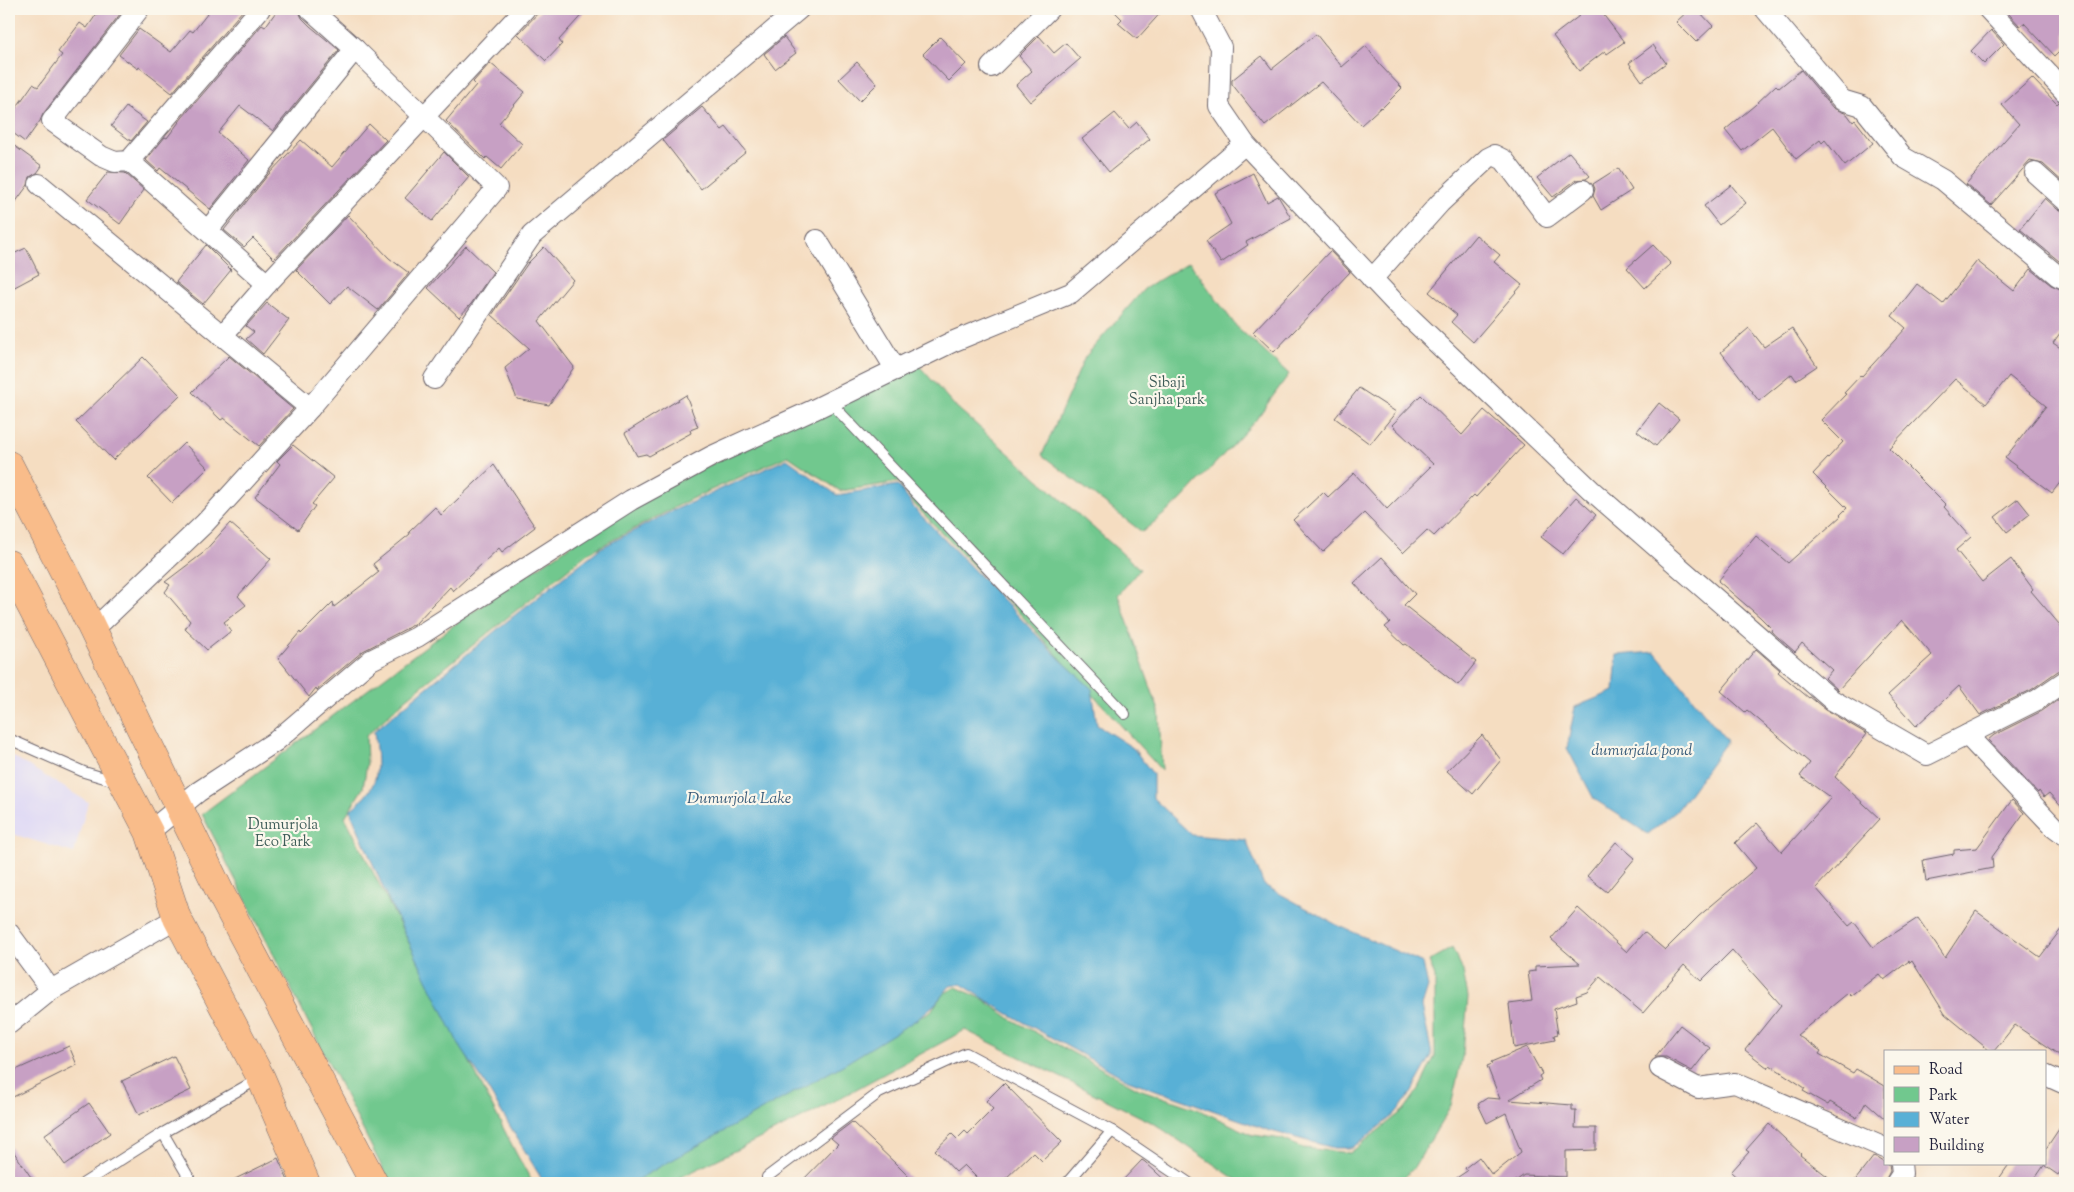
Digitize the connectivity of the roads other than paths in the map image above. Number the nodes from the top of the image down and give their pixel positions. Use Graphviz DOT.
graph roads {
  1 [pos="139,9"];
  2 [pos="260,9"];
  3 [pos="310,9"];
  4 [pos="525,9"];
  5 [pos="799,9"];
  6 [pos="1049,9"];
  7 [pos="1201,9"];
  8 [pos="1765,9"];
  9 [pos="1988,9"];
  10 [pos="355,49"];
  11 [pos="991,67"];
  12 [pos="2065,92"];
  13 [pos="424,116"];
  14 [pos="1244,144"];
  15 [pos="129,161"];
  16 [pos="2034,172"];
  17 [pos="39,184"];
  18 [pos="1583,190"];
  19 [pos="2065,200"];
  20 [pos="208,230"];
  21 [pos="818,240"];
  22 [pos="1372,279"];
  23 [pos="2065,279"];
  24 [pos="267,284"];
  25 [pos="222,336"];
  26 [pos="896,370"];
  27 [pos="434,379"];
  28 [pos="830,402"];
  29 [pos="310,408"];
  30 [pos="9,465"];
  31 [pos="9,564"];
  32 [pos="93,630"];
  33 [pos="2065,681"];
  34 [pos="1125,714"];
  35 [pos="1967,735"];
  36 [pos="9,739"];
  37 [pos="124,784"];
  38 [pos="180,808"];
  39 [pos="149,832"];
  40 [pos="2065,835"];
  41 [pos="177,918"];
  42 [pos="9,933"];
  43 [pos="51,990"];
  44 [pos="9,1024"];
  45 [pos="1660,1068"];
  46 [pos="2046,1075"];
  47 [pos="261,1078"];
  48 [pos="2065,1084"];
  49 [pos="1112,1131"];
  50 [pos="163,1134"];
  51 [pos="1884,1148"];
  52 [pos="1900,1164"];
  53 [pos="91,1181"];
  54 [pos="192,1183"];
  55 [pos="306,1183"];
  56 [pos="374,1183"];
  57 [pos="768,1183"];
  58 [pos="1067,1183"];
  59 [pos="1189,1183"];
  60 [pos="1896,1183"];
  1 -- 15 [label="street"];
  2 -- 15 [label="street"];
  3 -- 10 [label="street"];
  4 -- 13 [label="street"];
  5 -- 27 [label="street"];
  6 -- 11 [label="street"];
  7 -- 14 [label="street"];
  8 -- 23 [label="street"];
  9 -- 12 [label="street"];
  10 -- 13 [label="street"];
  10 -- 20 [label="street"];
  13 -- 24 [label="street"];
  13 -- 29 [label="street"];
  14 -- 22 [label="street"];
  14 -- 26 [label="street"];
  15 -- 20 [label="street"];
  16 -- 19 [label="street"];
  17 -- 25 [label="street"];
  18 -- 22 [label="street"];
  20 -- 24 [label="street"];
  21 -- 26 [label="street"];
  22 -- 35 [label="street"];
  24 -- 25 [label="street"];
  25 -- 29 [label="street"];
  26 -- 28 [label="street"];
  28 -- 34 [label="lane"];
  28 -- 38 [label="street"];
  29 -- 32 [label="street"];
  30 -- 32 [label="main road"];
  31 -- 37 [label="main road"];
  32 -- 38 [label="main road"];
  33 -- 35 [label="street"];
  35 -- 40 [label="street"];
  36 -- 37 [label="lane"];
  37 -- 39 [label="main road"];
  38 -- 39 [label="street"];
  38 -- 56 [label="main road"];
  39 -- 41 [label="main road"];
  41 -- 43 [label="street"];
  41 -- 47 [label="main road"];
  42 -- 43 [label="street"];
  43 -- 44 [label="street"];
  45 -- 51 [label="street"];
  46 -- 48 [label="street"];
  47 -- 50 [label="lane"];
  47 -- 55 [label="main road"];
  49 -- 57 [label="lane"];
  49 -- 58 [label="lane"];
  49 -- 59 [label="lane"];
  50 -- 53 [label="lane"];
  50 -- 54 [label="lane"];
  52 -- 60 [label="street"];
}
